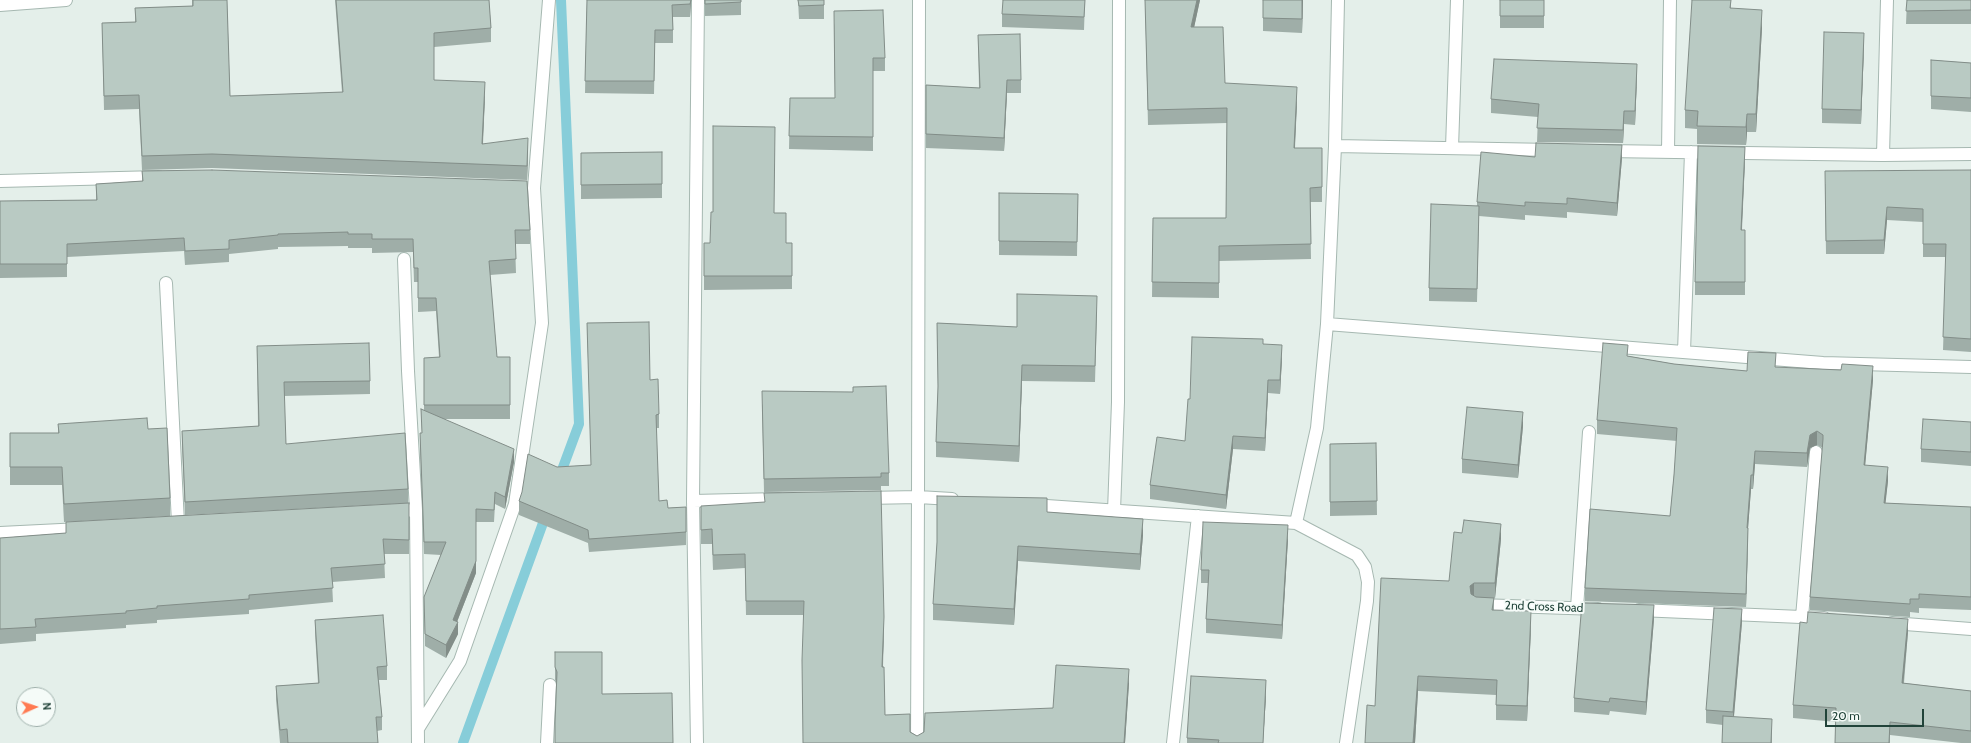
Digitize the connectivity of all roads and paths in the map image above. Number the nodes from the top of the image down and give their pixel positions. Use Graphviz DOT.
graph roads {
  1 [pos="66,0"];
  2 [pos="549,0"];
  3 [pos="698,0"];
  4 [pos="919,0"];
  5 [pos="1119,0"];
  6 [pos="1338,0"];
  7 [pos="1457,0"];
  8 [pos="1670,0"];
  9 [pos="1887,0"];
  10 [pos="0,5"];
  11 [pos="1335,146"];
  12 [pos="1452,148"];
  13 [pos="1568,150"];
  14 [pos="1591,150"];
  15 [pos="1668,152"];
  16 [pos="1691,152"];
  17 [pos="1971,154"];
  18 [pos="1883,155"];
  19 [pos="173,177"];
  20 [pos="0,181"];
  21 [pos="519,187"];
  22 [pos="534,188"];
  23 [pos="404,259"];
  24 [pos="166,283"];
  25 [pos="1327,324"];
  26 [pos="1684,352"];
  27 [pos="1971,368"];
  28 [pos="1589,432"];
  29 [pos="1816,452"];
  30 [pos="918,496"];
  31 [pos="856,498"];
  32 [pos="794,499"];
  33 [pos="965,500"];
  34 [pos="693,501"];
  35 [pos="1020,504"];
  36 [pos="416,510"];
  37 [pos="380,512"];
  38 [pos="1114,512"];
  39 [pos="1198,516"];
  40 [pos="1296,523"];
  41 [pos="163,524"];
  42 [pos="93,528"];
  43 [pos="0,533"];
  44 [pos="1477,605"];
  45 [pos="1578,608"];
  46 [pos="1609,609"];
  47 [pos="1625,610"];
  48 [pos="1802,617"];
  49 [pos="1837,619"];
  50 [pos="1877,622"];
  51 [pos="1971,629"];
  52 [pos="550,685"];
  53 [pos="419,727"];
  54 [pos="418,743"];
  55 [pos="547,743"];
  56 [pos="697,743"];
  57 [pos="917,743"];
  58 [pos="1173,743"];
  59 [pos="1346,743"];
  1 -- 10 [label="street"];
  2 -- 22 [label="street"];
  3 -- 34 [label="street"];
  4 -- 30 [label="street"];
  5 -- 38 [label="street"];
  6 -- 11 [label="street"];
  7 -- 12 [label="street"];
  8 -- 15 [label="street"];
  9 -- 18 [label="street"];
  11 -- 12 [label="street"];
  11 -- 25 [label="street"];
  12 -- 13 [label="street"];
  14 -- 15 [label="street"];
  15 -- 16 [label="street"];
  16 -- 18 [label="street"];
  16 -- 26 [label="street"];
  17 -- 18 [label="street"];
  19 -- 20 [label="street"];
  21 -- 22 [label="street"];
  22 -- 53 [label="street"];
  23 -- 36 [label="street"];
  24 -- 41 [label="street"];
  25 -- 26 [label="street"];
  25 -- 40 [label="street"];
  26 -- 27 [label="street"];
  28 -- 45 [label="street"];
  29 -- 48 [label="street"];
  30 -- 31 [label="street"];
  30 -- 33 [label="street"];
  30 -- 57 [label="street"];
  32 -- 34 [label="street"];
  34 -- 56 [label="street"];
  35 -- 38 [label="street"];
  36 -- 37 [label="street"];
  36 -- 53 [label="street"];
  38 -- 39 [label="street"];
  39 -- 40 [label="street"];
  39 -- 58 [label="street"];
  40 -- 59 [label="street"];
  42 -- 43 [label="street"];
  44 -- 45 [label="street, 2nd Cross Road"];
  45 -- 46 [label="street, 2nd Cross Road"];
  47 -- 48 [label="street"];
  48 -- 49 [label="street"];
  50 -- 51 [label="street"];
  52 -- 55 [label="street"];
  53 -- 54 [label="street"];
}
